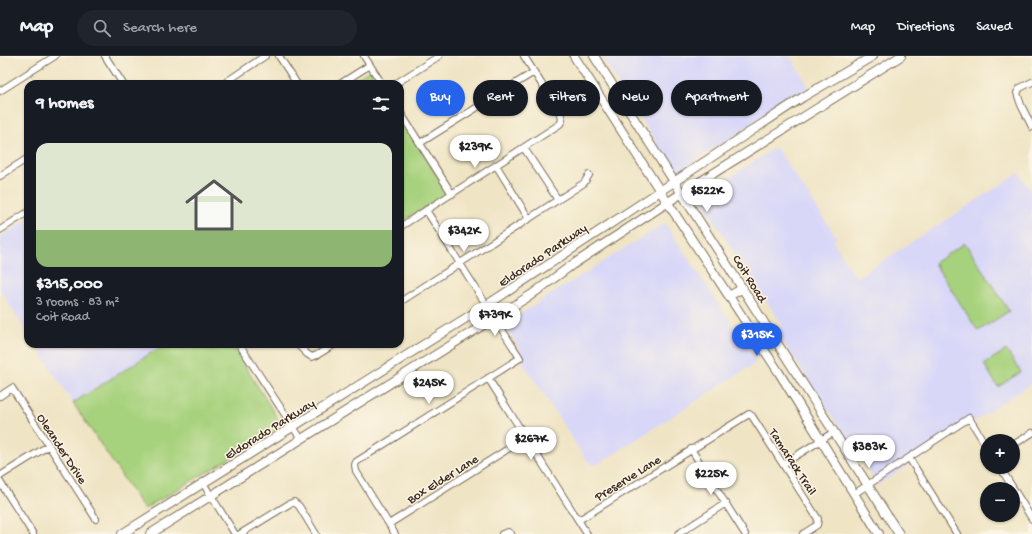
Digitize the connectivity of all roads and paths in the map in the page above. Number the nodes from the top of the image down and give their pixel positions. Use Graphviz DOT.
graph roads {
  1 [pos="55,56"];
  2 [pos="105,56"];
  3 [pos="265,56"];
  4 [pos="279,56"];
  5 [pos="364,56"];
  6 [pos="439,56"];
  7 [pos="524,56"];
  8 [pos="574,56"];
  9 [pos="594,56"];
  10 [pos="873,56"];
  11 [pos="901,56"];
  12 [pos="370,65"];
  13 [pos="534,72"];
  14 [pos="120,80"];
  15 [pos="229,80"];
  16 [pos="294,80"];
  17 [pos="346,80"];
  18 [pos="379,80"];
  19 [pos="401,80"];
  20 [pos="1032,82"];
  21 [pos="0,91"];
  22 [pos="404,118"];
  23 [pos="769,120"];
  24 [pos="1032,127"];
  25 [pos="778,133"];
  26 [pos="420,143"];
  27 [pos="524,148"];
  28 [pos="24,161"];
  29 [pos="496,165"];
  30 [pos="589,175"];
  31 [pos="0,176"];
  32 [pos="674,182"];
  33 [pos="660,191"];
  34 [pos="682,193"];
  35 [pos="452,194"];
  36 [pos="558,200"];
  37 [pos="668,203"];
  38 [pos="426,210"];
  39 [pos="24,215"];
  40 [pos="529,219"];
  41 [pos="404,224"];
  42 [pos="0,230"];
  43 [pos="564,254"];
  44 [pos="460,263"];
  45 [pos="572,265"];
  46 [pos="743,288"];
  47 [pos="729,296"];
  48 [pos="404,299"];
  49 [pos="486,306"];
  50 [pos="494,318"];
  51 [pos="242,348"];
  52 [pos="302,348"];
  53 [pos="328,348"];
  54 [pos="791,363"];
  55 [pos="778,371"];
  56 [pos="488,378"];
  57 [pos="0,396"];
  58 [pos="748,414"];
  59 [pos="292,427"];
  60 [pos="834,432"];
  61 [pos="1032,433"];
  62 [pos="980,436"];
  63 [pos="527,437"];
  64 [pos="301,439"];
  65 [pos="820,441"];
  66 [pos="1020,441"];
  67 [pos="48,446"];
  68 [pos="691,449"];
  69 [pos="909,458"];
  70 [pos="783,464"];
  71 [pos="1004,474"];
  72 [pos="0,476"];
  73 [pos="0,482"];
  74 [pos="203,483"];
  75 [pos="868,485"];
  76 [pos="854,494"];
  77 [pos="211,495"];
  78 [pos="726,504"];
  79 [pos="1032,518"];
  80 [pos="96,519"];
  81 [pos="579,520"];
  82 [pos="389,524"];
  83 [pos="33,534"];
  84 [pos="122,534"];
  85 [pos="150,534"];
  86 [pos="235,534"];
  87 [pos="240,534"];
  88 [pos="316,534"];
  89 [pos="395,534"];
  90 [pos="588,534"];
  91 [pos="678,534"];
  92 [pos="745,534"];
  93 [pos="803,534"];
  94 [pos="880,534"];
  95 [pos="899,534"];
  96 [pos="957,534"];
  1 -- 21 [label="street"];
  2 -- 14 [label="street"];
  3 -- 15 [label="street"];
  4 -- 16 [label="street"];
  5 -- 12 [label="street"];
  6 -- 19 [label="street"];
  7 -- 13 [label="street"];
  8 -- 33 [label="main road"];
  9 -- 32 [label="main road, Coit Road"];
  10 -- 23 [label="main road, Eldorado Parkway"];
  11 -- 25 [label="main road, Eldorado Parkway"];
  12 -- 17 [label="street"];
  12 -- 18 [label="street"];
  13 -- 26 [label="street"];
  13 -- 27 [label="street"];
  20 -- 24 [label="street"];
  22 -- 26 [label="street"];
  23 -- 25 [label="main road"];
  23 -- 32 [label="main road, Eldorado Parkway"];
  25 -- 34 [label="main road, Eldorado Parkway"];
  26 -- 35 [label="street"];
  27 -- 29 [label="street"];
  27 -- 36 [label="street"];
  28 -- 31 [label="street"];
  29 -- 35 [label="street"];
  29 -- 40 [label="street"];
  30 -- 36 [label="street"];
  32 -- 33 [label="main road, Eldorado Parkway"];
  32 -- 34 [label="main road, Coit Road"];
  33 -- 37 [label="main road"];
  33 -- 43 [label="main road, Eldorado Parkway"];
  34 -- 37 [label="main road, Eldorado Parkway"];
  34 -- 46 [label="main road, Coit Road"];
  35 -- 38 [label="street"];
  36 -- 40 [label="street"];
  37 -- 45 [label="main road, Eldorado Parkway"];
  37 -- 47 [label="main road"];
  38 -- 41 [label="street"];
  38 -- 44 [label="street"];
  39 -- 42 [label="street"];
  40 -- 44 [label="street"];
  43 -- 45 [label="main road"];
  43 -- 49 [label="main road, Eldorado Parkway"];
  44 -- 48 [label="street"];
  44 -- 49 [label="street"];
  45 -- 50 [label="main road, Eldorado Parkway"];
  46 -- 47 [label="main road"];
  46 -- 54 [label="main road, Coit Road"];
  47 -- 55 [label="main road"];
  49 -- 50 [label="street"];
  49 -- 59 [label="main road, Eldorado Parkway"];
  50 -- 56 [label="street"];
  50 -- 64 [label="main road, Eldorado Parkway"];
  51 -- 59 [label="street"];
  52 -- 53 [label="street"];
  54 -- 55 [label="main road"];
  54 -- 60 [label="main road, Coit Road"];
  55 -- 65 [label="main road"];
  56 -- 63 [label="street"];
  56 -- 82 [label="street"];
  57 -- 67 [label="street, Oleander Drive"];
  58 -- 68 [label="street, Preserve Lane"];
  58 -- 70 [label="street, Tamarack Trail"];
  59 -- 64 [label="street"];
  59 -- 74 [label="main road, Eldorado Parkway"];
  60 -- 65 [label="street"];
  60 -- 75 [label="main road, Coit Road"];
  61 -- 66 [label="street"];
  62 -- 69 [label="street"];
  63 -- 81 [label="street"];
  63 -- 82 [label="street, Box Elder Lane"];
  64 -- 77 [label="main road, Eldorado Parkway"];
  65 -- 70 [label="street"];
  65 -- 76 [label="main road"];
  67 -- 72 [label="street"];
  67 -- 80 [label="street, Oleander Drive"];
  68 -- 78 [label="street"];
  68 -- 81 [label="street, Preserve Lane"];
  69 -- 75 [label="street"];
  69 -- 96 [label="street"];
  70 -- 93 [label="street, Tamarack Trail"];
  71 -- 79 [label="street"];
  73 -- 83 [label="street"];
  74 -- 77 [label="street"];
  74 -- 84 [label="main road, Eldorado Parkway"];
  75 -- 76 [label="street"];
  75 -- 95 [label="main road, Coit Road"];
  76 -- 94 [label="main road"];
  77 -- 85 [label="main road, Eldorado Parkway"];
  77 -- 86 [label="street"];
  78 -- 91 [label="street"];
  78 -- 92 [label="street"];
  81 -- 90 [label="street"];
  82 -- 89 [label="street"];
  87 -- 88 [label="street"];
}
